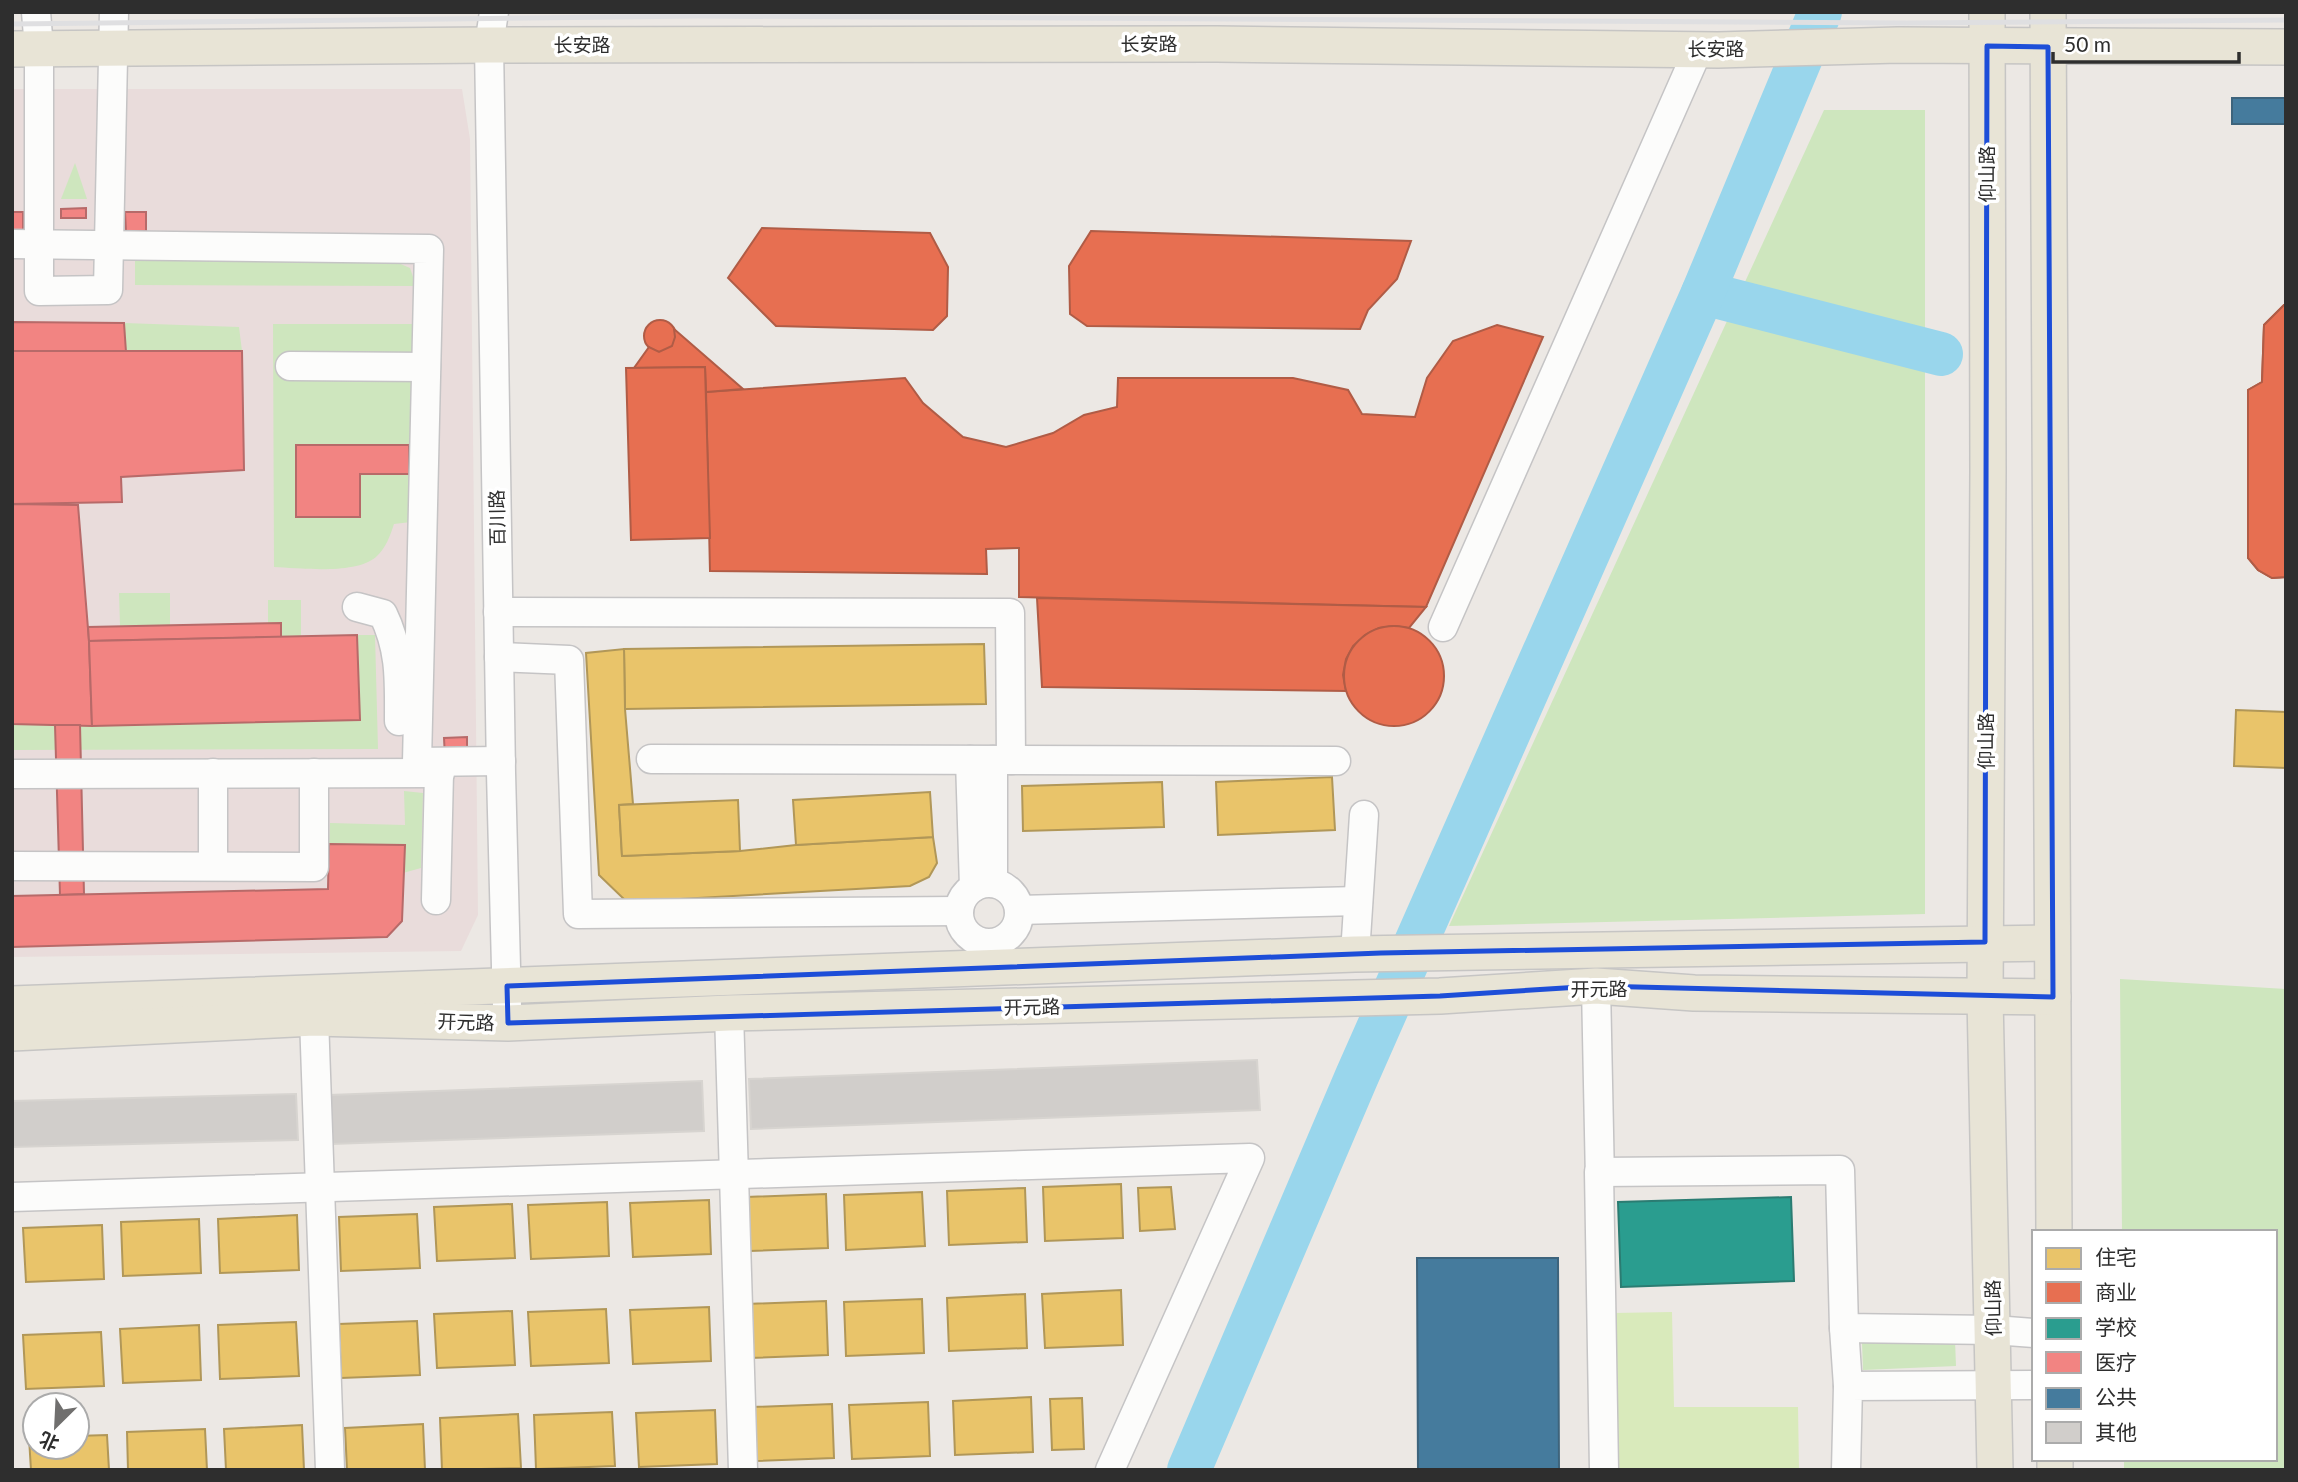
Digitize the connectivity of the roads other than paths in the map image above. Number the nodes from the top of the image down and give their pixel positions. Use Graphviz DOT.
graph roads {
  1 [pos="36,12"];
  2 [pos="114,12"];
  3 [pos="2048,12"];
  4 [pos="492,29"];
  5 [pos="1987,29"];
  6 [pos="2048,47"];
  7 [pos="2286,47"];
  8 [pos="26,48"];
  9 [pos="113,48"];
  10 [pos="1708,50"];
  11 [pos="25,244"];
  12 [pos="107,245"];
  13 [pos="290,366"];
  14 [pos="426,367"];
  15 [pos="357,607"];
  16 [pos="498,612"];
  17 [pos="1443,627"];
  18 [pos="499,657"];
  19 [pos="651,759"];
  20 [pos="991,760"];
  21 [pos="1336,761"];
  22 [pos="501,767"];
  23 [pos="213,773"];
  24 [pos="314,773"];
  25 [pos="398,773"];
  26 [pos="439,773"];
  27 [pos="12,774"];
  28 [pos="1364,815"];
  29 [pos="12,866"];
  30 [pos="213,866"];
  31 [pos="984,885"];
  32 [pos="436,900"];
  33 [pos="1358,901"];
  34 [pos="1019,910"];
  35 [pos="958,911"];
  36 [pos="1985,942"];
  37 [pos="2052,943"];
  38 [pos="1368,953"];
  39 [pos="991,956"];
  40 [pos="507,986"];
  41 [pos="1596,986"];
  42 [pos="1985,997"];
  43 [pos="2053,997"];
  44 [pos="12,1004"];
  45 [pos="729,1013"];
  46 [pos="314,1018"];
  47 [pos="508,1023"];
  48 [pos="12,1033"];
  49 [pos="734,1174"];
  50 [pos="1600,1181"];
  51 [pos="320,1187"];
  52 [pos="12,1197"];
  53 [pos="2054,1230"];
  54 [pos="1844,1328"];
  55 [pos="1993,1330"];
  56 [pos="2032,1332"];
  57 [pos="1994,1384"];
  58 [pos="1848,1385"];
  59 [pos="2032,1385"];
  60 [pos="330,1470"];
  61 [pos="743,1470"];
  62 [pos="1110,1470"];
  63 [pos="1604,1470"];
  64 [pos="1846,1470"];
  65 [pos="1996,1470"];
  1 -- 8 [label="street"];
  2 -- 9 [label="street"];
  3 -- 6 [label="main road"];
  4 -- 9 [label="main road, 长安路"];
  4 -- 10 [label="main road, 长安路"];
  4 -- 16 [label="street, 百川路"];
  5 -- 6 [label="main road, 长安路"];
  5 -- 10 [label="main road, 长安路"];
  5 -- 36 [label="main road, 仰山路"];
  6 -- 7 [label="main road, 长安路"];
  6 -- 37 [label="main road"];
  8 -- 9 [label="main road, 长安路"];
  8 -- 11 [label="street"];
  9 -- 12 [label="street"];
  10 -- 17 [label="street"];
  11 -- 12 [label="street"];
  11 -- 12 [label="street"];
  12 -- 14 [label="street"];
  13 -- 14 [label="street"];
  14 -- 22 [label="street"];
  15 -- 25 [label="street"];
  16 -- 18 [label="street, 百川路"];
  16 -- 20 [label="street"];
  18 -- 22 [label="street, 百川路"];
  18 -- 35 [label="street"];
  19 -- 20 [label="street"];
  20 -- 21 [label="street"];
  20 -- 31 [label="street"];
  22 -- 26 [label="street"];
  22 -- 40 [label="street, 百川路"];
  23 -- 24 [label="street"];
  23 -- 27 [label="street"];
  23 -- 30 [label="street"];
  24 -- 25 [label="street"];
  24 -- 30 [label="street"];
  25 -- 26 [label="street"];
  26 -- 32 [label="street"];
  28 -- 33 [label="street"];
  29 -- 30 [label="street"];
  31 -- 34 [label="street"];
  31 -- 35 [label="street"];
  33 -- 34 [label="street"];
  33 -- 38 [label="street"];
  34 -- 39 [label="street"];
  35 -- 39 [label="street"];
  36 -- 37 [label="main road, 开元路"];
  36 -- 38 [label="main road, 开元路"];
  36 -- 42 [label="main road, 仰山路"];
  37 -- 43 [label="main road"];
  38 -- 39 [label="main road, 开元路"];
  39 -- 40 [label="main road, 开元路"];
  40 -- 44 [label="main road, 开元路"];
  40 -- 47 [label="street, 百川路"];
  41 -- 42 [label="main road, 开元路"];
  41 -- 45 [label="main road, 开元路"];
  41 -- 50 [label="street"];
  42 -- 43 [label="main road, 开元路"];
  42 -- 55 [label="main road, 仰山路"];
  43 -- 53 [label="main road"];
  45 -- 47 [label="main road, 开元路"];
  45 -- 49 [label="street"];
  46 -- 47 [label="main road, 开元路"];
  46 -- 48 [label="main road, 开元路"];
  46 -- 51 [label="street"];
  49 -- 51 [label="street"];
  49 -- 61 [label="street"];
  49 -- 62 [label="street"];
  50 -- 54 [label="street"];
  50 -- 63 [label="street"];
  51 -- 52 [label="street"];
  51 -- 60 [label="street"];
  54 -- 55 [label="street"];
  54 -- 58 [label="street"];
  55 -- 56 [label="street"];
  55 -- 57 [label="main road, 仰山路"];
  57 -- 58 [label="street"];
  57 -- 59 [label="street"];
  57 -- 65 [label="main road, 仰山路"];
  58 -- 64 [label="street"];
}
